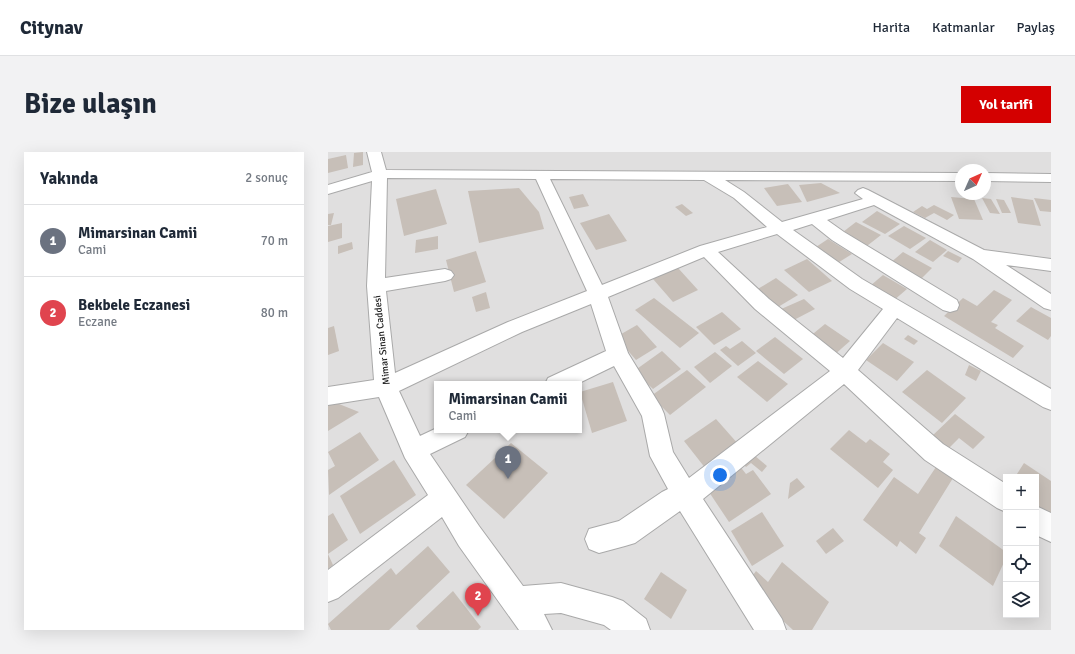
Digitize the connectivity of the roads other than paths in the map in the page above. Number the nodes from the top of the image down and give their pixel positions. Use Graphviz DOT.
graph roads {
  1 [pos="374,152"];
  2 [pos="380,174"];
  3 [pos="541,175"];
  4 [pos="708,176"];
  5 [pos="754,176"];
  6 [pos="829,176"];
  7 [pos="881,177"];
  8 [pos="955,177"];
  9 [pos="991,177"];
  10 [pos="1048,179"];
  11 [pos="329,190"];
  12 [pos="739,195"];
  13 [pos="876,200"];
  14 [pos="814,218"];
  15 [pos="779,228"];
  16 [pos="706,250"];
  17 [pos="979,255"];
  18 [pos="1051,265"];
  19 [pos="445,275"];
  20 [pos="376,286"];
  21 [pos="597,293"];
  22 [pos="1051,303"];
  23 [pos="950,305"];
  24 [pos="895,307"];
  25 [pos="618,355"];
  26 [pos="845,371"];
  27 [pos="562,381"];
  28 [pos="386,387"];
  29 [pos="328,396"];
  30 [pos="1051,400"];
  31 [pos="451,433"];
  32 [pos="414,450"];
  33 [pos="686,496"];
  34 [pos="1003,497"];
  35 [pos="445,498"];
  36 [pos="1039,521"];
  37 [pos="1051,529"];
  38 [pos="599,538"];
  39 [pos="328,588"];
  40 [pos="516,602"];
  41 [pos="537,630"];
  42 [pos="634,630"];
  43 [pos="771,630"];
  1 -- 2 [label="street, Mimar Sinan Caddesi"];
  2 -- 3 [label="street"];
  2 -- 11 [label="street"];
  2 -- 20 [label="street, Mimar Sinan Caddesi"];
  3 -- 4 [label="street"];
  3 -- 21 [label="street"];
  4 -- 5 [label="street"];
  4 -- 12 [label="street"];
  5 -- 6 [label="street"];
  5 -- 12 [label="street"];
  6 -- 7 [label="street"];
  6 -- 13 [label="street"];
  7 -- 8 [label="street"];
  7 -- 13 [label="street"];
  9 -- 10 [label="street"];
  12 -- 15 [label="street"];
  13 -- 14 [label="street"];
  13 -- 17 [label="street"];
  14 -- 15 [label="street"];
  14 -- 23 [label="street"];
  15 -- 16 [label="street"];
  15 -- 24 [label="street"];
  16 -- 21 [label="street"];
  16 -- 26 [label="street"];
  17 -- 18 [label="street"];
  17 -- 22 [label="street"];
  19 -- 20 [label="street"];
  20 -- 28 [label="street, Mimar Sinan Caddesi"];
  21 -- 25 [label="street"];
  21 -- 28 [label="street"];
  24 -- 26 [label="street"];
  24 -- 30 [label="street"];
  25 -- 27 [label="street"];
  25 -- 33 [label="street"];
  26 -- 33 [label="street"];
  26 -- 34 [label="street"];
  28 -- 29 [label="street"];
  28 -- 32 [label="street, Mimar Sinan Caddesi"];
  31 -- 32 [label="street"];
  32 -- 35 [label="street, Mimar Sinan Caddesi"];
  33 -- 38 [label="street"];
  33 -- 43 [label="street"];
  35 -- 39 [label="street"];
  35 -- 40 [label="street, Mimar Sinan Caddesi"];
  36 -- 37 [label="street"];
  40 -- 41 [label="street, Mimar Sinan Caddesi"];
  40 -- 42 [label="street"];
}
